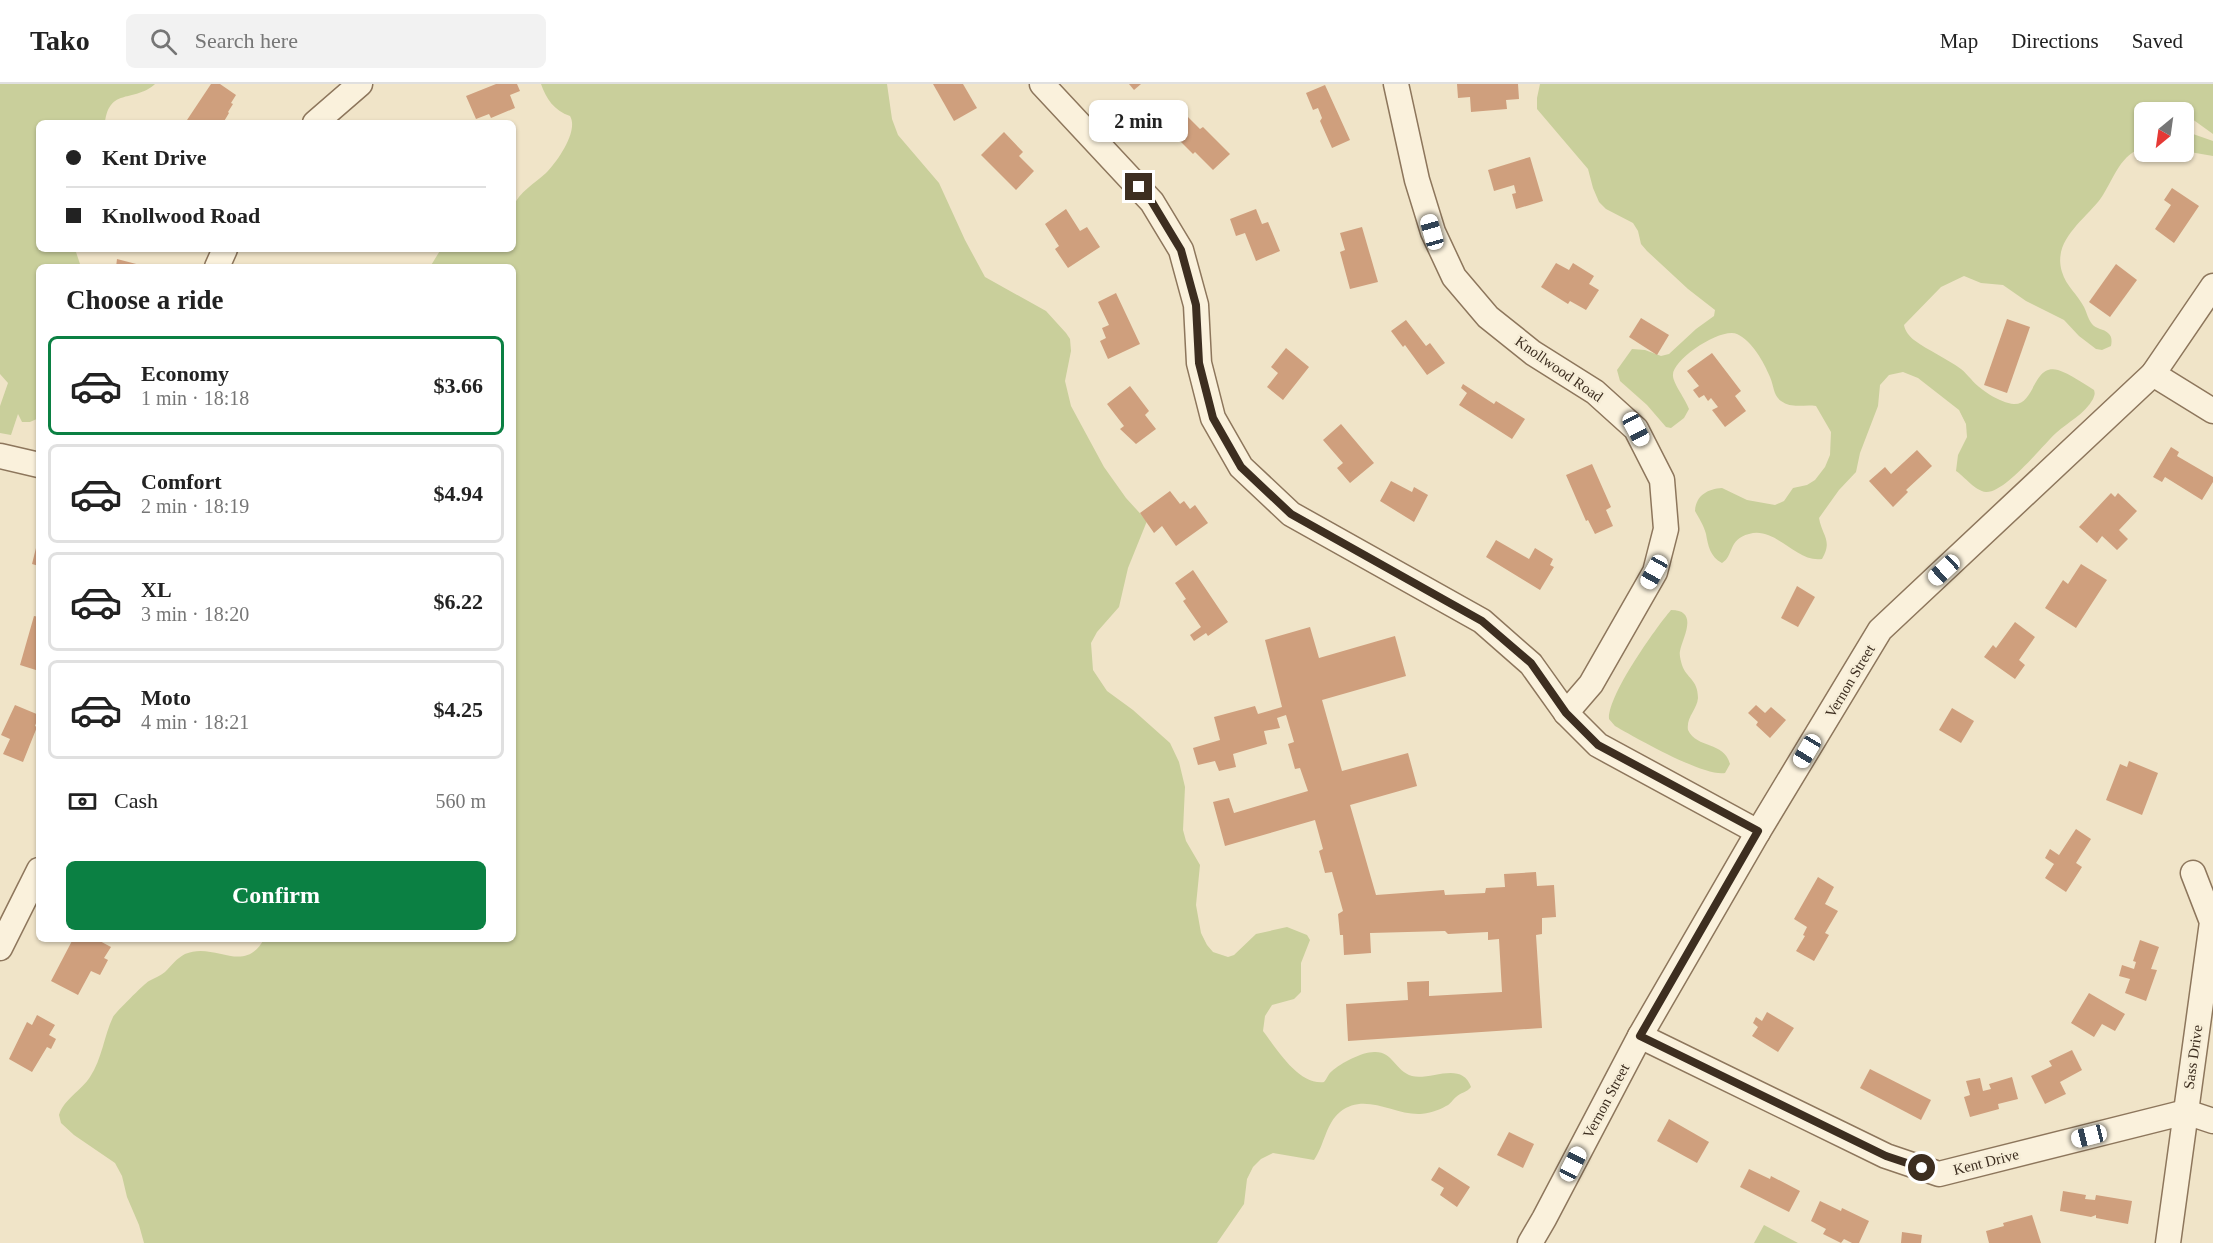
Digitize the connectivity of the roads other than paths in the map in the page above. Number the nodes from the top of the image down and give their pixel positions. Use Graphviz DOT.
graph roads {
  1 [pos="360,84"];
  2 [pos="1042,84"];
  3 [pos="1396,84"];
  4 [pos="318,120"];
  5 [pos="2213,286"];
  6 [pos="2153,374"];
  7 [pos="2213,411"];
  8 [pos="0,456"];
  9 [pos="36,464"];
  10 [pos="1566,713"];
  11 [pos="1758,831"];
  12 [pos="2193,873"];
  13 [pos="36,876"];
  14 [pos="0,948"];
  15 [pos="1640,1036"];
  16 [pos="2186,1112"];
  17 [pos="2213,1121"];
  18 [pos="1530,1243"];
  19 [pos="2168,1243"];
  1 -- 4 [label="street"];
  2 -- 10 [label="street"];
  3 -- 10 [label="street, Knollwood Road"];
  5 -- 6 [label="street, Vernon Street"];
  6 -- 7 [label="street"];
  6 -- 11 [label="street, Vernon Street"];
  8 -- 9 [label="street"];
  10 -- 11 [label="street"];
  11 -- 15 [label="street, Vernon Street"];
  12 -- 16 [label="street, Sass Drive"];
  13 -- 14 [label="street"];
  15 -- 16 [label="street, Kent Drive"];
  15 -- 18 [label="street, Vernon Street"];
  16 -- 17 [label="street"];
  16 -- 19 [label="street, Sass Drive"];
}
